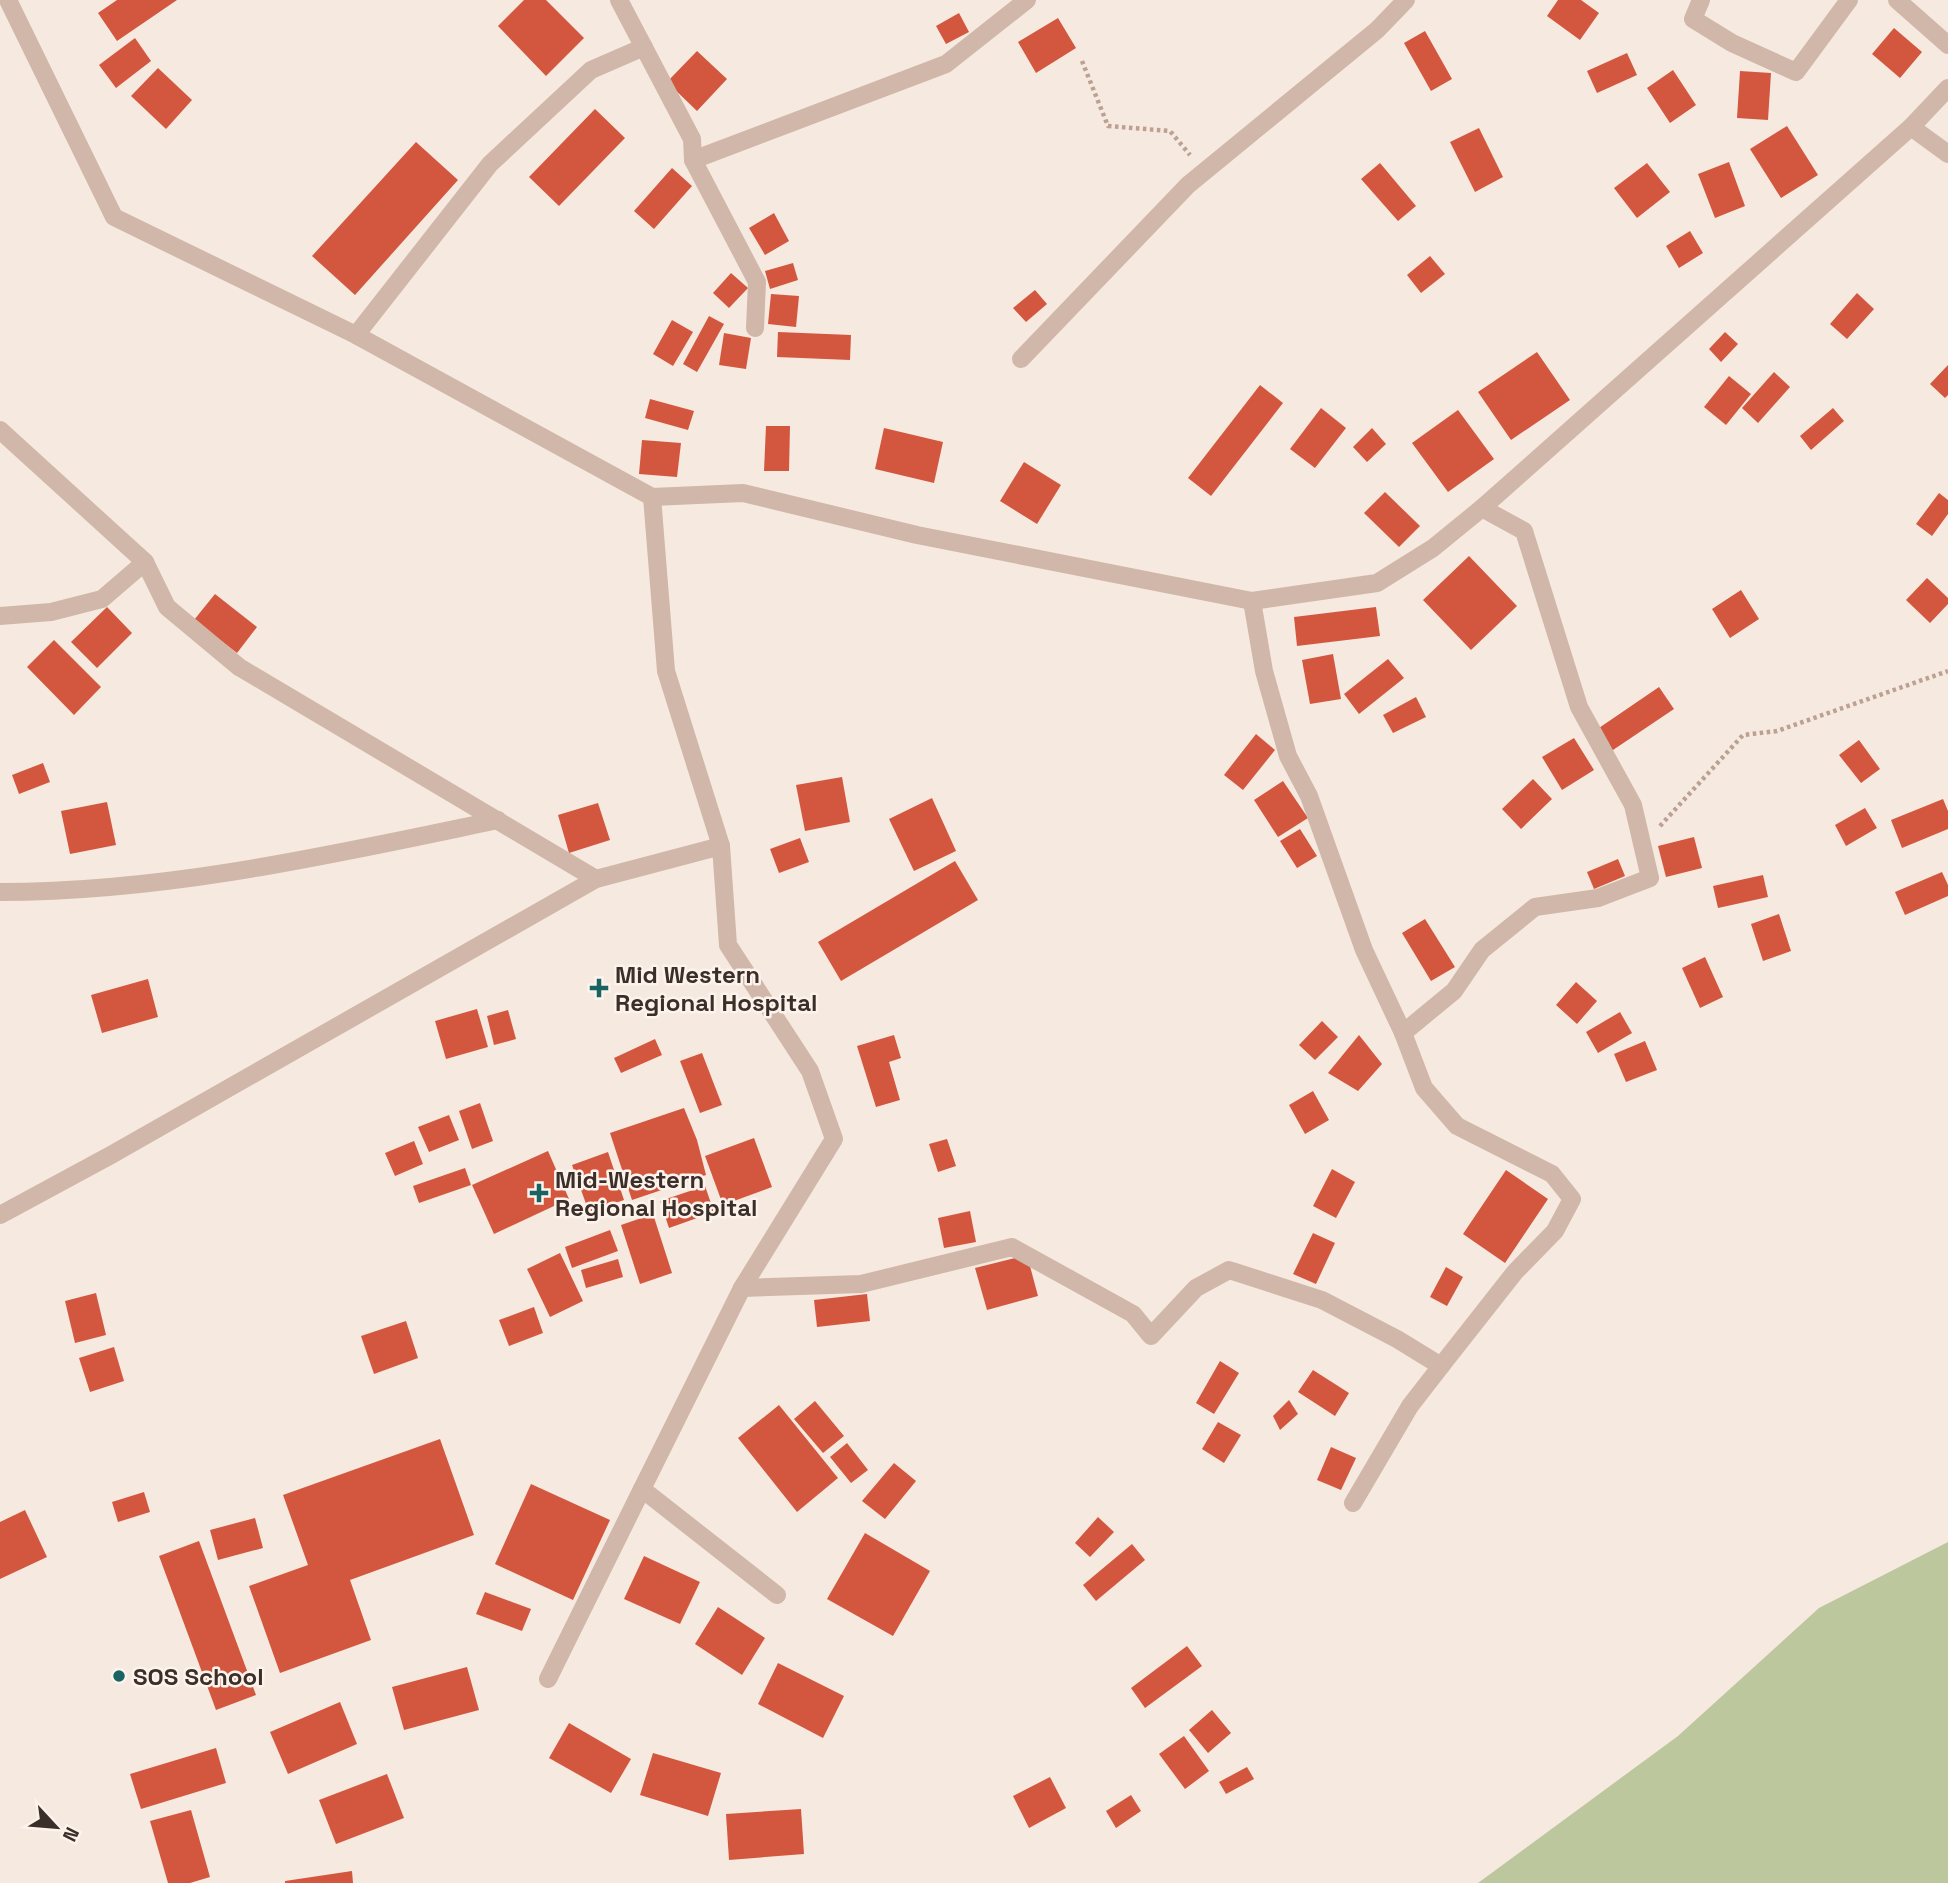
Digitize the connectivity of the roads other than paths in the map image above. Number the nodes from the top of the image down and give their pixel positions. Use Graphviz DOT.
graph roads {
  1 [pos="8,0"];
  2 [pos="619,0"];
  3 [pos="1027,0"];
  4 [pos="1406,0"];
  5 [pos="1701,0"];
  6 [pos="1849,0"];
  7 [pos="1897,0"];
  8 [pos="1948,45"];
  9 [pos="644,47"];
  10 [pos="1948,88"];
  11 [pos="1910,127"];
  12 [pos="1948,154"];
  13 [pos="693,160"];
  14 [pos="755,328"];
  15 [pos="356,335"];
  16 [pos="1021,359"];
  17 [pos="0,430"];
  18 [pos="652,497"];
  19 [pos="1482,509"];
  20 [pos="145,562"];
  21 [pos="1252,601"];
  22 [pos="0,616"];
  23 [pos="498,820"];
  24 [pos="721,846"];
  25 [pos="596,879"];
  26 [pos="0,892"];
  27 [pos="1403,1033"];
  28 [pos="0,1215"];
  29 [pos="743,1288"];
  30 [pos="1441,1366"];
  31 [pos="642,1489"];
  32 [pos="1353,1503"];
  33 [pos="777,1595"];
  34 [pos="548,1679"];
  1 -- 15 [label="street"];
  2 -- 9 [label="street"];
  3 -- 13 [label="street"];
  4 -- 16 [label="street"];
  5 -- 6 [label="street"];
  7 -- 8 [label="street"];
  9 -- 13 [label="street"];
  9 -- 15 [label="street"];
  10 -- 11 [label="street"];
  11 -- 12 [label="street"];
  11 -- 19 [label="street"];
  13 -- 14 [label="street"];
  15 -- 18 [label="street"];
  17 -- 20 [label="street"];
  18 -- 21 [label="street"];
  18 -- 24 [label="street"];
  19 -- 21 [label="street"];
  19 -- 27 [label="street"];
  20 -- 22 [label="street"];
  20 -- 23 [label="street"];
  21 -- 27 [label="street"];
  23 -- 25 [label="street"];
  23 -- 26 [label="street"];
  24 -- 25 [label="street"];
  24 -- 29 [label="street"];
  25 -- 28 [label="street"];
  27 -- 30 [label="street"];
  29 -- 30 [label="street"];
  29 -- 31 [label="street"];
  30 -- 32 [label="street"];
  31 -- 33 [label="street"];
  31 -- 34 [label="street"];
}
